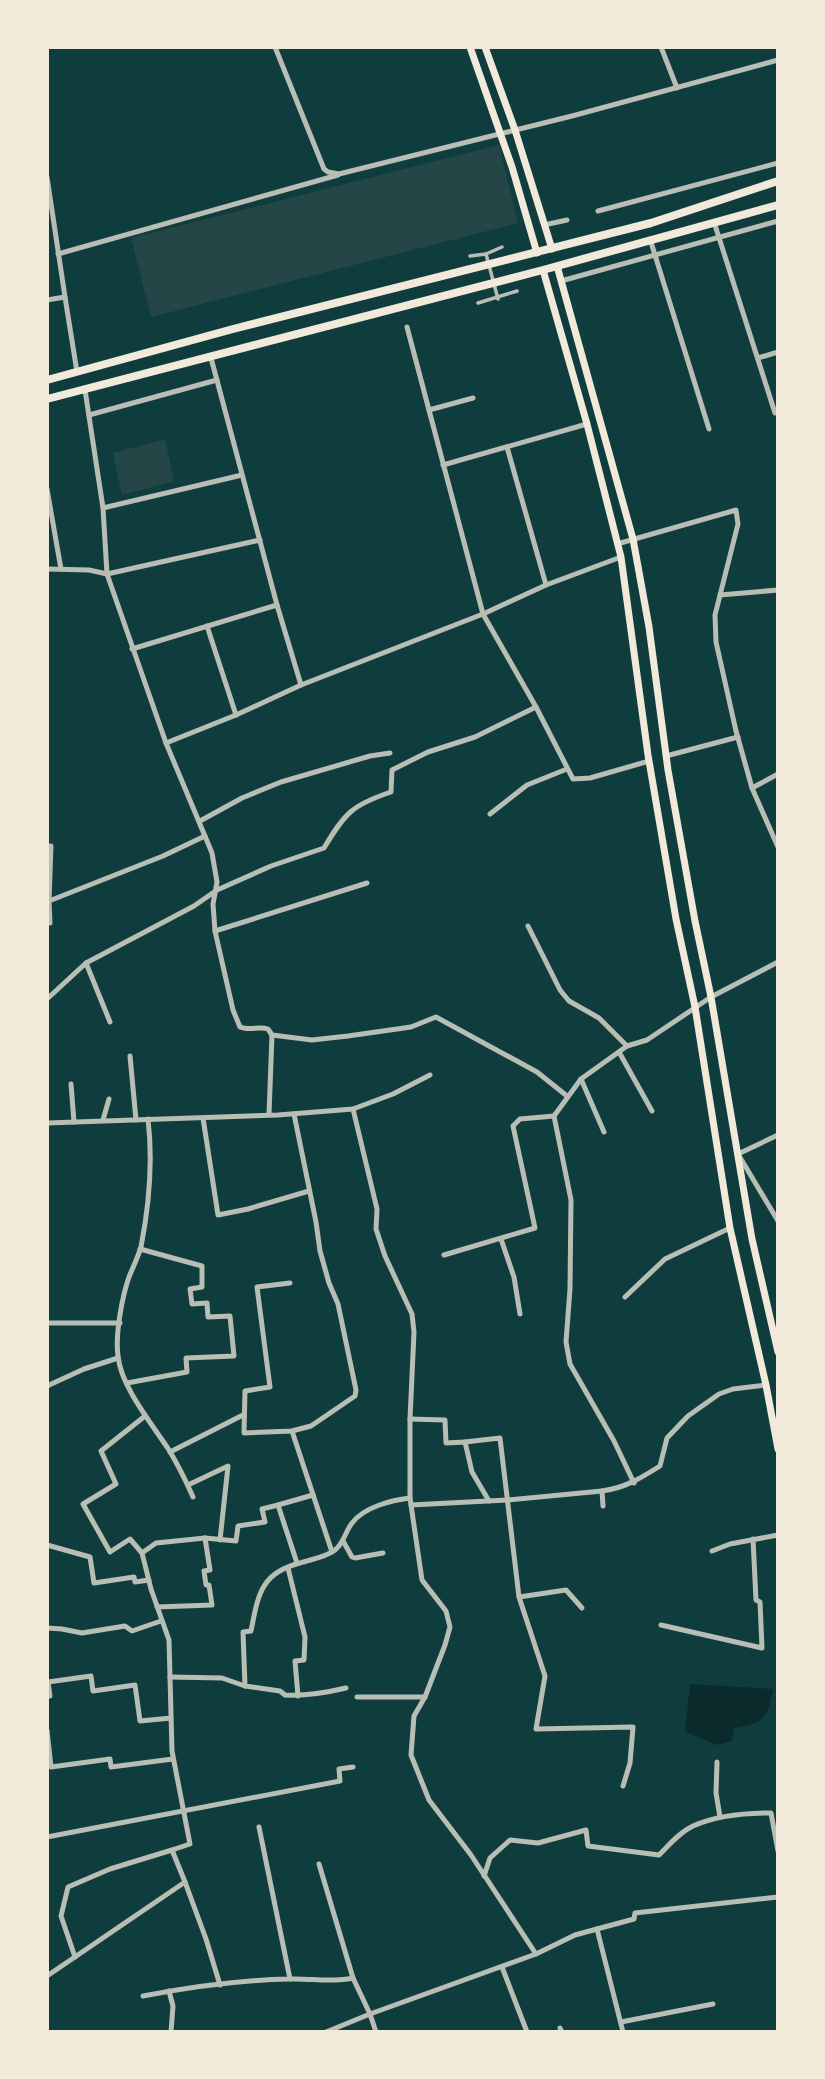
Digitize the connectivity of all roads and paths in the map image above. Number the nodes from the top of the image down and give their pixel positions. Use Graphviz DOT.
graph roads {
  1 [pos="275,47"];
  2 [pos="470,47"];
  3 [pos="485,47"];
  4 [pos="661,47"];
  5 [pos="778,60"];
  6 [pos="677,88"];
  7 [pos="515,130"];
  8 [pos="501,134"];
  9 [pos="778,163"];
  10 [pos="339,174"];
  11 [pos="47,177"];
  12 [pos="778,181"];
  13 [pos="228,197"];
  14 [pos="232,205"];
  15 [pos="778,205"];
  16 [pos="598,211"];
  17 [pos="567,220"];
  18 [pos="778,221"];
  19 [pos="714,222"];
  20 [pos="544,225"];
  21 [pos="719,238"];
  22 [pos="650,239"];
  23 [pos="502,247"];
  24 [pos="552,249"];
  25 [pos="537,253"];
  26 [pos="58,254"];
  27 [pos="486,254"];
  28 [pos="470,256"];
  29 [pos="654,257"];
  30 [pos="557,266"];
  31 [pos="543,270"];
  32 [pos="561,281"];
  33 [pos="517,291"];
  34 [pos="65,297"];
  35 [pos="498,299"];
  36 [pos="47,300"];
  37 [pos="478,303"];
  38 [pos="275,320"];
  39 [pos="407,327"];
  40 [pos="280,337"];
  41 [pos="578,341"];
  42 [pos="564,345"];
  43 [pos="778,352"];
  44 [pos="211,358"];
  45 [pos="758,358"];
  46 [pos="77,372"];
  47 [pos="47,380"];
  48 [pos="217,380"];
  49 [pos="85,390"];
  50 [pos="473,398"];
  51 [pos="47,399"];
  52 [pos="429,411"];
  53 [pos="778,412"];
  54 [pos="89,415"];
  55 [pos="587,424"];
  56 [pos="709,429"];
  57 [pos="507,447"];
  58 [pos="443,465"];
  59 [pos="242,475"];
  60 [pos="47,489"];
  61 [pos="103,508"];
  62 [pos="633,539"];
  63 [pos="260,540"];
  64 [pos="617,544"];
  65 [pos="621,558"];
  66 [pos="47,569"];
  67 [pos="61,569"];
  68 [pos="107,574"];
  69 [pos="546,585"];
  70 [pos="778,590"];
  71 [pos="720,595"];
  72 [pos="277,605"];
  73 [pos="483,614"];
  74 [pos="207,626"];
  75 [pos="132,649"];
  76 [pos="301,685"];
  77 [pos="536,707"];
  78 [pos="236,715"];
  79 [pos="738,737"];
  80 [pos="166,743"];
  81 [pos="390,753"];
  82 [pos="666,756"];
  83 [pos="649,761"];
  84 [pos="567,769"];
  85 [pos="778,775"];
  86 [pos="752,788"];
  87 [pos="490,814"];
  88 [pos="200,821"];
  89 [pos="205,836"];
  90 [pos="47,847"];
  91 [pos="778,847"];
  92 [pos="368,883"];
  93 [pos="217,890"];
  94 [pos="49,901"];
  95 [pos="47,923"];
  96 [pos="527,926"];
  97 [pos="215,931"];
  98 [pos="778,962"];
  99 [pos="86,963"];
  100 [pos="711,997"];
  101 [pos="47,999"];
  102 [pos="695,1007"];
  103 [pos="110,1022"];
  104 [pos="272,1035"];
  105 [pos="627,1046"];
  106 [pos="619,1052"];
  107 [pos="130,1056"];
  108 [pos="430,1074"];
  109 [pos="581,1079"];
  110 [pos="71,1084"];
  111 [pos="567,1096"];
  112 [pos="109,1099"];
  113 [pos="354,1109"];
  114 [pos="652,1111"];
  115 [pos="269,1114"];
  116 [pos="294,1114"];
  117 [pos="554,1116"];
  118 [pos="203,1118"];
  119 [pos="148,1119"];
  120 [pos="103,1120"];
  121 [pos="136,1120"];
  122 [pos="74,1122"];
  123 [pos="47,1123"];
  124 [pos="604,1132"];
  125 [pos="778,1135"];
  126 [pos="738,1154"];
  127 [pos="309,1191"];
  128 [pos="778,1221"];
  129 [pos="730,1228"];
  130 [pos="501,1239"];
  131 [pos="140,1249"];
  132 [pos="444,1255"];
  133 [pos="290,1283"];
  134 [pos="625,1297"];
  135 [pos="520,1314"];
  136 [pos="47,1323"];
  137 [pos="120,1323"];
  138 [pos="776,1335"];
  139 [pos="778,1352"];
  140 [pos="118,1358"];
  141 [pos="127,1383"];
  142 [pos="766,1385"];
  143 [pos="47,1386"];
  144 [pos="243,1415"];
  145 [pos="145,1416"];
  146 [pos="410,1419"];
  147 [pos="292,1431"];
  148 [pos="465,1442"];
  149 [pos="778,1449"];
  150 [pos="170,1452"];
  151 [pos="634,1482"];
  152 [pos="188,1485"];
  153 [pos="602,1491"];
  154 [pos="313,1495"];
  155 [pos="193,1497"];
  156 [pos="507,1500"];
  157 [pos="489,1501"];
  158 [pos="410,1502"];
  159 [pos="278,1505"];
  160 [pos="603,1506"];
  161 [pos="778,1535"];
  162 [pos="205,1538"];
  163 [pos="753,1539"];
  164 [pos="220,1540"];
  165 [pos="343,1541"];
  166 [pos="47,1545"];
  167 [pos="712,1551"];
  168 [pos="332,1552"];
  169 [pos="383,1552"];
  170 [pos="142,1553"];
  171 [pos="297,1563"];
  172 [pos="288,1568"];
  173 [pos="149,1580"];
  174 [pos="519,1597"];
  175 [pos="157,1607"];
  176 [pos="582,1608"];
  177 [pos="161,1621"];
  178 [pos="661,1625"];
  179 [pos="47,1628"];
  180 [pos="170,1677"];
  181 [pos="48,1682"];
  182 [pos="245,1686"];
  183 [pos="346,1688"];
  184 [pos="298,1696"];
  185 [pos="47,1697"];
  186 [pos="357,1697"];
  187 [pos="425,1697"];
  188 [pos="171,1718"];
  189 [pos="47,1730"];
  190 [pos="173,1759"];
  191 [pos="717,1762"];
  192 [pos="353,1766"];
  193 [pos="623,1786"];
  194 [pos="183,1811"];
  195 [pos="775,1812"];
  196 [pos="720,1817"];
  197 [pos="259,1826"];
  198 [pos="47,1837"];
  199 [pos="172,1850"];
  200 [pos="778,1851"];
  201 [pos="319,1864"];
  202 [pos="484,1876"];
  203 [pos="185,1882"];
  204 [pos="778,1897"];
  205 [pos="597,1929"];
  206 [pos="536,1954"];
  207 [pos="75,1957"];
  208 [pos="502,1967"];
  209 [pos="47,1976"];
  210 [pos="353,1978"];
  211 [pos="290,1979"];
  212 [pos="220,1985"];
  213 [pos="169,1991"];
  214 [pos="143,1996"];
  215 [pos="713,2004"];
  216 [pos="370,2014"];
  217 [pos="621,2022"];
  218 [pos="171,2032"];
  219 [pos="326,2032"];
  220 [pos="376,2032"];
  221 [pos="527,2032"];
  222 [pos="623,2032"];
  1 -- 10 [label="street"];
  2 -- 8 [label="main road"];
  3 -- 7 [label="main road"];
  4 -- 6 [label="street"];
  5 -- 6 [label="street"];
  6 -- 7 [label="street"];
  7 -- 8 [label="street"];
  7 -- 20 [label="main road"];
  8 -- 10 [label="street"];
  8 -- 25 [label="main road"];
  9 -- 16 [label="street"];
  10 -- 14 [label="street"];
  11 -- 26 [label="street"];
  12 -- 24 [label="main road"];
  13 -- 14 [label="street"];
  14 -- 26 [label="street"];
  15 -- 19 [label="main road"];
  17 -- 20 [label="street"];
  18 -- 21 [label="street"];
  19 -- 21 [label="street"];
  19 -- 22 [label="main road"];
  20 -- 24 [label="main road"];
  21 -- 29 [label="street"];
  21 -- 45 [label="street"];
  22 -- 29 [label="street"];
  22 -- 30 [label="main road"];
  23 -- 27 [label="street"];
  24 -- 25 [label="main road"];
  25 -- 38 [label="main road"];
  26 -- 34 [label="street"];
  27 -- 28 [label="street"];
  27 -- 35 [label="street"];
  29 -- 32 [label="street"];
  29 -- 56 [label="street"];
  30 -- 31 [label="main road"];
  30 -- 32 [label="main road"];
  31 -- 40 [label="main road"];
  31 -- 42 [label="main road"];
  32 -- 41 [label="main road"];
  33 -- 35 [label="street"];
  34 -- 36 [label="street"];
  34 -- 46 [label="street"];
  35 -- 37 [label="street"];
  38 -- 40 [label="main road"];
  38 -- 46 [label="main road"];
  39 -- 52 [label="street"];
  40 -- 44 [label="main road"];
  41 -- 42 [label="main road"];
  41 -- 62 [label="main road"];
  42 -- 55 [label="main road"];
  43 -- 45 [label="street"];
  44 -- 48 [label="street"];
  44 -- 49 [label="main road"];
  45 -- 53 [label="street"];
  46 -- 47 [label="main road"];
  48 -- 54 [label="street"];
  48 -- 59 [label="street"];
  49 -- 51 [label="main road"];
  49 -- 54 [label="street"];
  50 -- 52 [label="street"];
  52 -- 58 [label="street"];
  54 -- 61 [label="street"];
  55 -- 57 [label="street"];
  55 -- 64 [label="main road"];
  57 -- 58 [label="street"];
  57 -- 69 [label="street"];
  58 -- 73 [label="street"];
  59 -- 61 [label="street"];
  59 -- 63 [label="street"];
  60 -- 67 [label="street"];
  61 -- 68 [label="street"];
  62 -- 64 [label="street"];
  62 -- 71 [label="street"];
  62 -- 82 [label="main road"];
  63 -- 68 [label="street"];
  63 -- 72 [label="street"];
  64 -- 65 [label="main road"];
  65 -- 69 [label="street"];
  65 -- 83 [label="main road"];
  66 -- 67 [label="street"];
  67 -- 68 [label="street"];
  68 -- 75 [label="street"];
  69 -- 73 [label="street"];
  70 -- 71 [label="street"];
  71 -- 79 [label="street"];
  72 -- 74 [label="street"];
  72 -- 76 [label="street"];
  73 -- 76 [label="street"];
  73 -- 77 [label="street"];
  74 -- 75 [label="street"];
  74 -- 78 [label="street"];
  75 -- 80 [label="street"];
  76 -- 78 [label="street"];
  77 -- 84 [label="street"];
  77 -- 93 [label="street"];
  78 -- 80 [label="street"];
  79 -- 82 [label="street"];
  79 -- 86 [label="street"];
  80 -- 88 [label="street"];
  81 -- 88 [label="street"];
  82 -- 100 [label="main road"];
  83 -- 84 [label="street"];
  83 -- 102 [label="main road"];
  84 -- 87 [label="street"];
  85 -- 86 [label="street"];
  86 -- 91 [label="street"];
  88 -- 89 [label="street"];
  89 -- 93 [label="street"];
  89 -- 94 [label="street"];
  90 -- 94 [label="street"];
  92 -- 97 [label="street"];
  93 -- 97 [label="street"];
  93 -- 99 [label="street"];
  94 -- 95 [label="street"];
  96 -- 105 [label="street"];
  97 -- 104 [label="street"];
  98 -- 100 [label="street"];
  99 -- 101 [label="street"];
  99 -- 103 [label="street"];
  100 -- 102 [label="street"];
  100 -- 126 [label="main road"];
  102 -- 105 [label="street"];
  102 -- 129 [label="main road"];
  104 -- 111 [label="street"];
  104 -- 115 [label="street"];
  105 -- 106 [label="street"];
  106 -- 109 [label="street"];
  106 -- 114 [label="street"];
  107 -- 121 [label="street"];
  108 -- 113 [label="street"];
  109 -- 111 [label="street"];
  109 -- 124 [label="street"];
  110 -- 122 [label="street"];
  111 -- 117 [label="street"];
  112 -- 120 [label="street"];
  113 -- 116 [label="street"];
  113 -- 146 [label="street"];
  115 -- 116 [label="street"];
  115 -- 118 [label="street"];
  116 -- 127 [label="street"];
  117 -- 130 [label="street"];
  117 -- 151 [label="street"];
  118 -- 119 [label="street"];
  118 -- 127 [label="street"];
  119 -- 121 [label="street"];
  119 -- 131 [label="street"];
  120 -- 121 [label="street"];
  120 -- 122 [label="street"];
  122 -- 123 [label="street"];
  125 -- 126 [label="street"];
  126 -- 128 [label="street"];
  126 -- 138 [label="main road"];
  127 -- 147 [label="street"];
  129 -- 134 [label="street"];
  129 -- 142 [label="main road"];
  130 -- 132 [label="street"];
  130 -- 135 [label="street"];
  131 -- 137 [label="street"];
  131 -- 141 [label="street"];
  133 -- 144 [label="street"];
  136 -- 137 [label="street"];
  137 -- 140 [label="street"];
  138 -- 139 [label="main road"];
  140 -- 141 [label="street"];
  140 -- 143 [label="street"];
  141 -- 145 [label="street"];
  142 -- 149 [label="main road"];
  142 -- 151 [label="street"];
  144 -- 147 [label="street"];
  144 -- 150 [label="street"];
  145 -- 150 [label="street"];
  145 -- 170 [label="street"];
  146 -- 148 [label="street"];
  146 -- 158 [label="street"];
  147 -- 154 [label="street"];
  148 -- 156 [label="street"];
  148 -- 157 [label="street"];
  150 -- 152 [label="street"];
  151 -- 153 [label="street"];
  152 -- 155 [label="street"];
  152 -- 164 [label="street"];
  153 -- 156 [label="street"];
  153 -- 160 [label="street"];
  154 -- 159 [label="street"];
  154 -- 168 [label="street"];
  156 -- 157 [label="street"];
  156 -- 174 [label="street"];
  157 -- 158 [label="street"];
  158 -- 165 [label="street"];
  158 -- 187 [label="street"];
  159 -- 164 [label="street"];
  159 -- 171 [label="street"];
  161 -- 163 [label="street"];
  162 -- 164 [label="street"];
  162 -- 170 [label="street"];
  162 -- 175 [label="street"];
  163 -- 167 [label="street"];
  163 -- 178 [label="street"];
  165 -- 168 [label="street"];
  165 -- 169 [label="street"];
  166 -- 173 [label="street"];
  168 -- 171 [label="street"];
  170 -- 173 [label="street"];
  171 -- 172 [label="street"];
  172 -- 182 [label="street"];
  172 -- 184 [label="street"];
  173 -- 175 [label="street"];
  174 -- 176 [label="street"];
  174 -- 193 [label="street"];
  175 -- 177 [label="street"];
  177 -- 179 [label="street"];
  177 -- 180 [label="street"];
  180 -- 182 [label="street"];
  180 -- 188 [label="street"];
  181 -- 185 [label="street"];
  181 -- 188 [label="street"];
  182 -- 184 [label="street"];
  183 -- 184 [label="street"];
  186 -- 187 [label="street"];
  187 -- 202 [label="street"];
  188 -- 190 [label="street"];
  189 -- 190 [label="street"];
  190 -- 194 [label="street"];
  191 -- 196 [label="street"];
  192 -- 194 [label="street"];
  194 -- 198 [label="street"];
  194 -- 199 [label="street"];
  195 -- 196 [label="street"];
  195 -- 200 [label="street"];
  196 -- 202 [label="street"];
  197 -- 211 [label="street"];
  199 -- 203 [label="street"];
  199 -- 207 [label="street"];
  201 -- 210 [label="street"];
  202 -- 206 [label="street"];
  203 -- 207 [label="street"];
  203 -- 212 [label="street"];
  204 -- 205 [label="street"];
  205 -- 206 [label="street"];
  205 -- 217 [label="street"];
  206 -- 208 [label="street"];
  207 -- 209 [label="street"];
  208 -- 216 [label="street"];
  208 -- 221 [label="street"];
  210 -- 211 [label="street"];
  210 -- 216 [label="street"];
  211 -- 212 [label="street"];
  212 -- 213 [label="street"];
  213 -- 214 [label="street"];
  213 -- 218 [label="street"];
  215 -- 217 [label="street"];
  216 -- 219 [label="street"];
  216 -- 220 [label="street"];
  217 -- 222 [label="street"];
}
